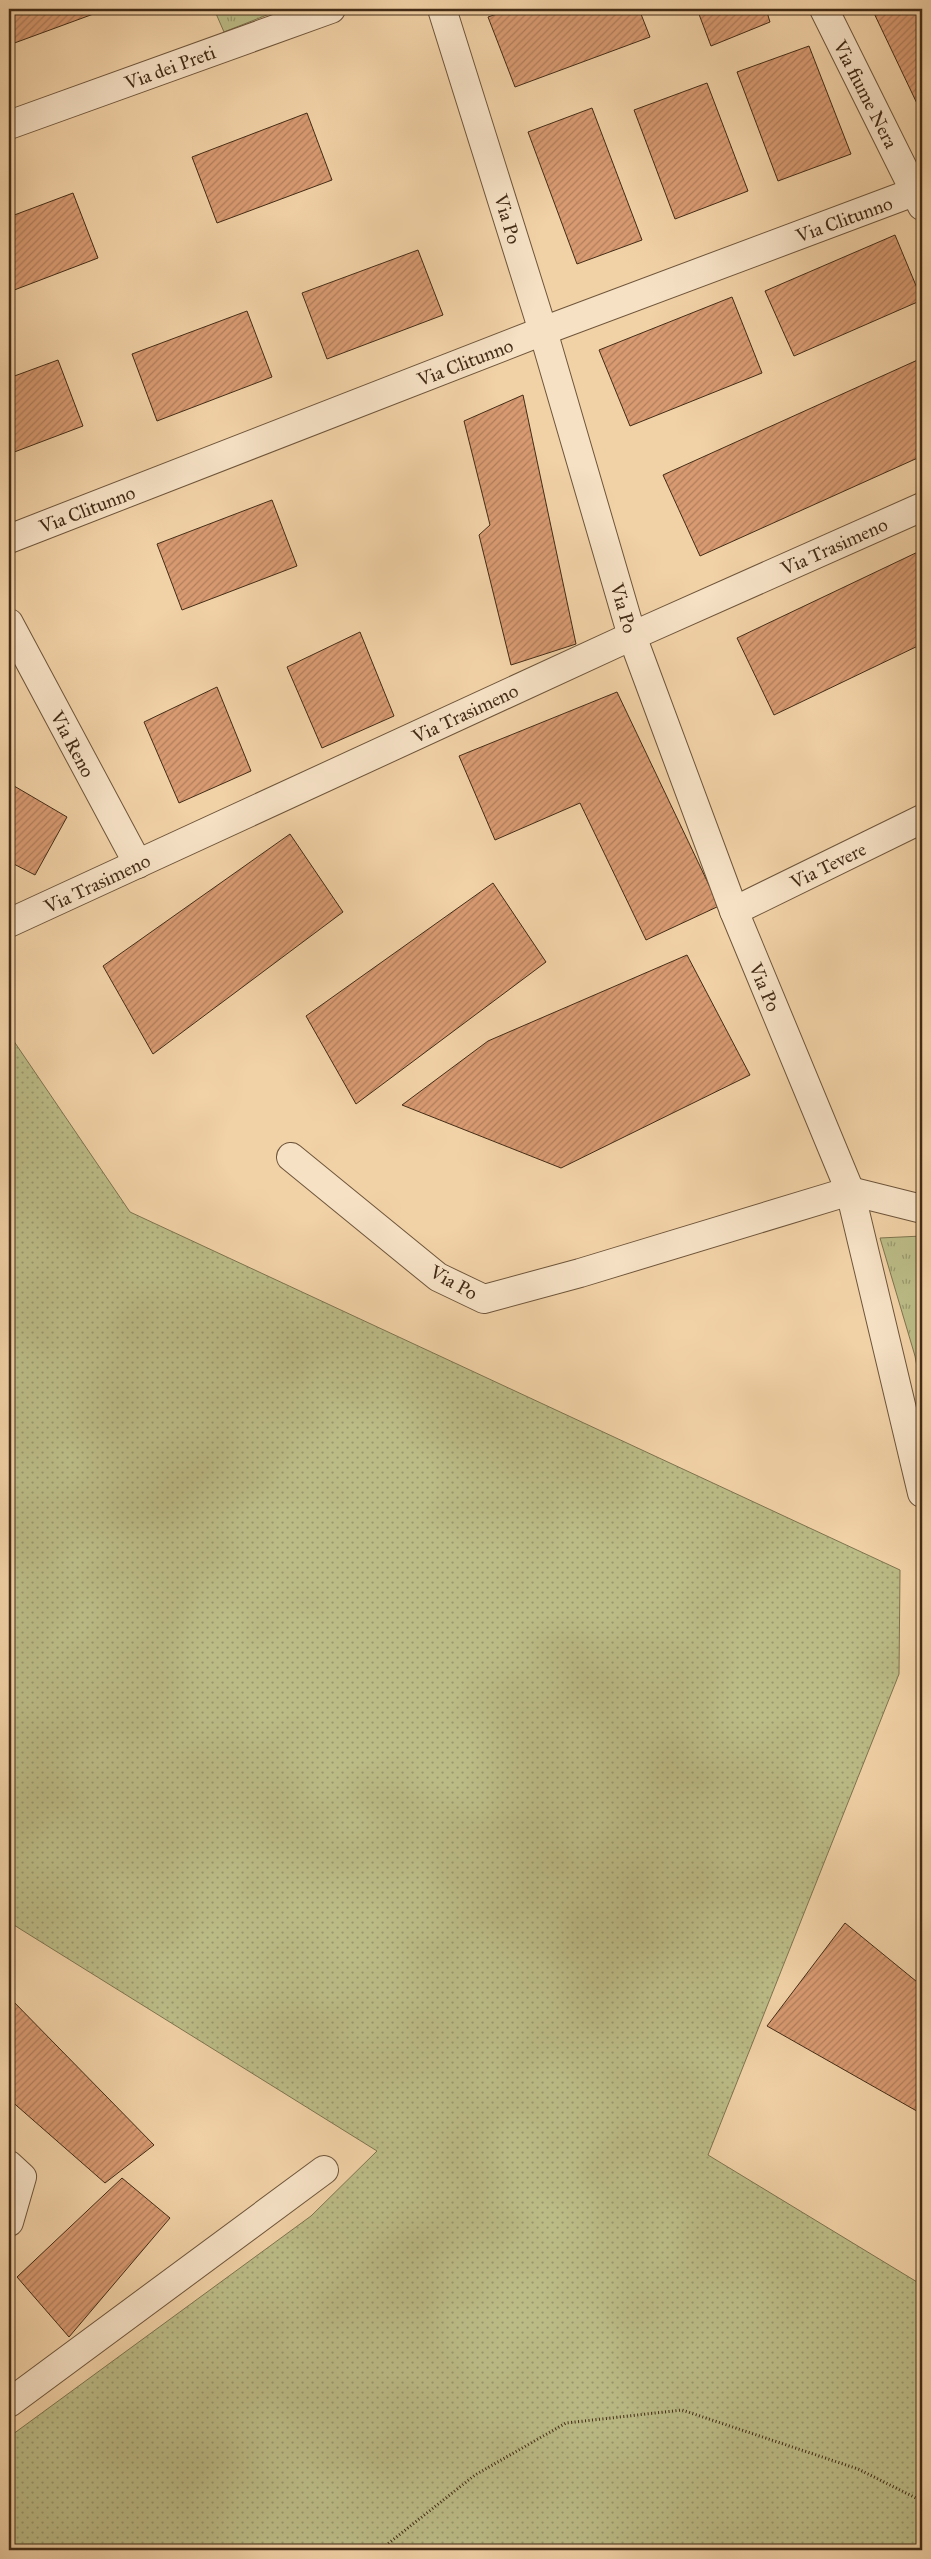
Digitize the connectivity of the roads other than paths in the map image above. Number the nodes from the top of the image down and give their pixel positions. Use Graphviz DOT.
graph roads {
  1 [pos="332,9"];
  2 [pos="442,9"];
  3 [pos="824,9"];
  4 [pos="9,126"];
  5 [pos="920,196"];
  6 [pos="543,331"];
  7 [pos="922,507"];
  8 [pos="9,539"];
  9 [pos="9,623"];
  10 [pos="632,636"];
  11 [pos="922,819"];
  12 [pos="138,864"];
  13 [pos="734,911"];
  14 [pos="9,923"];
  15 [pos="291,1157"];
  16 [pos="850,1191"];
  17 [pos="922,1209"];
  18 [pos="922,1493"];
  19 [pos="324,2170"];
  20 [pos="15,2171"];
  21 [pos="9,2222"];
  22 [pos="9,2402"];
  1 -- 4 [label="street, Via dei Preti"];
  2 -- 6 [label="street, Via Po"];
  3 -- 5 [label="street, Via fiume Nera"];
  5 -- 6 [label="street, Via Clitunno"];
  6 -- 8 [label="street, Via Clitunno"];
  6 -- 10 [label="street, Via Po"];
  7 -- 10 [label="street, Via Trasimeno"];
  9 -- 12 [label="street, Via Reno"];
  10 -- 12 [label="street, Via Trasimeno"];
  10 -- 13 [label="street, Via Po"];
  11 -- 13 [label="street, Via Tevere"];
  12 -- 14 [label="street, Via Trasimeno"];
  13 -- 16 [label="street, Via Po"];
  15 -- 16 [label="street, Via Po"];
  16 -- 17 [label="street"];
  16 -- 18 [label="street, Via Po"];
  19 -- 22 [label="street"];
  20 -- 21 [label="street"];
}
